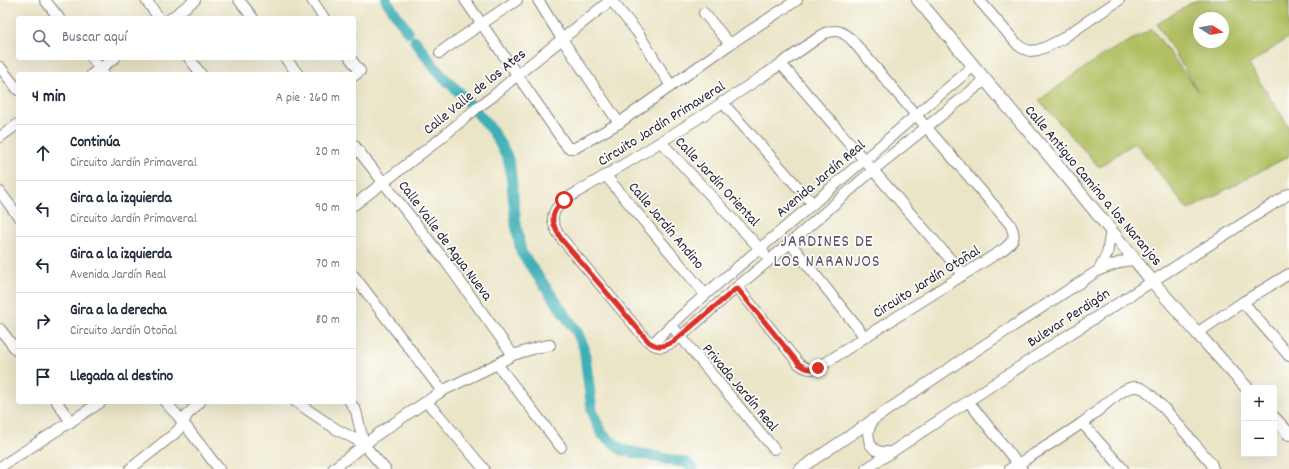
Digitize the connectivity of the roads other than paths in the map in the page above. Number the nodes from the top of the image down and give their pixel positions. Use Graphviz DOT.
graph roads {
  1 [pos="45,0"];
  2 [pos="146,0"];
  3 [pos="195,0"];
  4 [pos="239,0"];
  5 [pos="312,0"];
  6 [pos="465,0"];
  7 [pos="517,0"];
  8 [pos="538,0"];
  9 [pos="611,0"];
  10 [pos="797,0"];
  11 [pos="918,0"];
  12 [pos="979,0"];
  13 [pos="1119,0"];
  14 [pos="704,13"];
  15 [pos="57,16"];
  16 [pos="158,16"];
  17 [pos="174,16"];
  18 [pos="251,16"];
  19 [pos="323,16"];
  20 [pos="482,23"];
  21 [pos="562,39"];
  22 [pos="730,44"];
  23 [pos="440,53"];
  24 [pos="93,60"];
  25 [pos="113,60"];
  26 [pos="190,60"];
  27 [pos="287,60"];
  28 [pos="351,60"];
  29 [pos="781,64"];
  30 [pos="0,66"];
  31 [pos="973,67"];
  32 [pos="99,72"];
  33 [pos="200,72"];
  34 [pos="296,72"];
  35 [pos="357,74"];
  36 [pos="517,75"];
  37 [pos="985,80"];
  38 [pos="671,86"];
  39 [pos="16,87"];
  40 [pos="722,102"];
  41 [pos="916,114"];
  42 [pos="619,123"];
  43 [pos="16,125"];
  44 [pos="927,128"];
  45 [pos="0,137"];
  46 [pos="661,142"];
  47 [pos="356,148"];
  48 [pos="865,160"];
  49 [pos="873,170"];
  50 [pos="606,176"];
  51 [pos="383,182"];
  52 [pos="0,192"];
  53 [pos="1289,194"];
  54 [pos="356,203"];
  55 [pos="813,204"];
  56 [pos="16,213"];
  57 [pos="1111,230"];
  58 [pos="790,243"];
  59 [pos="760,248"];
  60 [pos="770,259"];
  61 [pos="1135,260"];
  62 [pos="1099,270"];
  63 [pos="963,274"];
  64 [pos="1289,274"];
  65 [pos="356,279"];
  66 [pos="1153,282"];
  67 [pos="737,288"];
  68 [pos="705,294"];
  69 [pos="1243,302"];
  70 [pos="671,325"];
  71 [pos="0,329"];
  72 [pos="1197,333"];
  73 [pos="680,337"];
  74 [pos="865,337"];
  75 [pos="550,345"];
  76 [pos="656,345"];
  77 [pos="16,349"];
  78 [pos="513,355"];
  79 [pos="1289,356"];
  80 [pos="497,364"];
  81 [pos="1244,385"];
  82 [pos="442,391"];
  83 [pos="968,401"];
  84 [pos="426,402"];
  85 [pos="58,404"];
  86 [pos="98,404"];
  87 [pos="167,404"];
  88 [pos="198,404"];
  89 [pos="299,404"];
  90 [pos="351,404"];
  91 [pos="872,420"];
  92 [pos="1277,421"];
  93 [pos="71,422"];
  94 [pos="183,423"];
  95 [pos="1082,423"];
  96 [pos="1289,434"];
  97 [pos="364,445"];
  98 [pos="561,447"];
  99 [pos="774,449"];
  100 [pos="892,452"];
  101 [pos="0,466"];
  102 [pos="1017,467"];
  103 [pos="130,469"];
  104 [pos="219,469"];
  105 [pos="333,469"];
  106 [pos="384,469"];
  107 [pos="484,469"];
  108 [pos="800,469"];
  109 [pos="866,469"];
  110 [pos="1123,469"];
  111 [pos="1213,469"];
  1 -- 15 [label="street"];
  2 -- 16 [label="street"];
  3 -- 17 [label="street"];
  4 -- 18 [label="street"];
  5 -- 19 [label="street"];
  6 -- 20 [label="street"];
  7 -- 20 [label="street"];
  8 -- 21 [label="street"];
  9 -- 21 [label="street, Calle Valle de los Ates"];
  9 -- 38 [label="street"];
  10 -- 22 [label="street"];
  11 -- 31 [label="street, Calle Antiguo Camino a los Naranjos"];
  12 -- 13 [label="street"];
  14 -- 22 [label="street"];
  20 -- 23 [label="street"];
  20 -- 36 [label="street"];
  21 -- 36 [label="street, Calle Valle de los Ates"];
  21 -- 42 [label="street"];
  22 -- 38 [label="street"];
  24 -- 32 [label="street"];
  25 -- 32 [label="street"];
  26 -- 33 [label="street"];
  27 -- 34 [label="street"];
  28 -- 35 [label="street"];
  29 -- 40 [label="street, Circuito Jardín Primaveral"];
  29 -- 41 [label="street, Circuito Jardín Primaveral"];
  29 -- 48 [label="street"];
  30 -- 39 [label="street"];
  31 -- 37 [label="street, Calle Antiguo Camino a los Naranjos"];
  31 -- 41 [label="street, Avenida Jardín Real"];
  36 -- 42 [label="street"];
  36 -- 51 [label="street, Calle Valle de los Ates"];
  37 -- 44 [label="street, Avenida Jardín Real"];
  37 -- 57 [label="street, Calle Antiguo Camino a los Naranjos"];
  38 -- 42 [label="street"];
  40 -- 46 [label="street, Circuito Jardín Primaveral"];
  40 -- 55 [label="street"];
  41 -- 44 [label="street, Circuito Jardín Otoñal"];
  41 -- 48 [label="street, Avenida Jardín Real"];
  43 -- 45 [label="street"];
  44 -- 49 [label="street, Avenida Jardín Real"];
  44 -- 63 [label="street, Circuito Jardín Otoñal"];
  46 -- 50 [label="street, Circuito Jardín Primaveral"];
  46 -- 59 [label="street, Calle Jardín Oriental"];
  47 -- 51 [label="street, Calle Valle de Agua Nueva"];
  48 -- 49 [label="street"];
  48 -- 55 [label="street, Avenida Jardín Real"];
  49 -- 58 [label="street, Avenida Jardín Real"];
  49 -- 63 [label="street"];
  50 -- 68 [label="street, Calle Jardín Andino"];
  50 -- 76 [label="street, Circuito Jardín Primaveral"];
  51 -- 54 [label="street, Calle Valle de los Ates"];
  51 -- 78 [label="street, Calle Valle de Agua Nueva"];
  52 -- 56 [label="street"];
  53 -- 66 [label="street, Bulevar Perdigón"];
  55 -- 59 [label="street, Avenida Jardín Real"];
  57 -- 61 [label="street, Calle Antiguo Camino a los Naranjos"];
  57 -- 62 [label="street"];
  58 -- 60 [label="street, Avenida Jardín Real"];
  58 -- 74 [label="street"];
  59 -- 60 [label="street, Calle Jardín Oriental"];
  59 -- 68 [label="street, Avenida Jardín Real"];
  60 -- 67 [label="street, Avenida Jardín Real"];
  61 -- 62 [label="street"];
  61 -- 66 [label="street, Calle Antiguo Camino a los Naranjos"];
  62 -- 91 [label="street"];
  63 -- 74 [label="street, Circuito Jardín Otoñal"];
  64 -- 69 [label="street"];
  65 -- 82 [label="street"];
  66 -- 72 [label="street, Calle Antiguo Camino a los Naranjos"];
  66 -- 83 [label="street, Bulevar Perdigón"];
  67 -- 73 [label="street, Avenida Jardín Real"];
  67 -- 74 [label="street, Circuito Jardín Otoñal"];
  68 -- 70 [label="street, Avenida Jardín Real"];
  69 -- 72 [label="street"];
  69 -- 79 [label="street"];
  70 -- 73 [label="street, Privada Jardín Real"];
  70 -- 76 [label="street, Avenida Jardín Real"];
  71 -- 77 [label="street"];
  72 -- 81 [label="street, Calle Antiguo Camino a los Naranjos"];
  73 -- 76 [label="street, Avenida Jardín Real"];
  73 -- 99 [label="street, Privada Jardín Real"];
  75 -- 78 [label="street"];
  78 -- 80 [label="street"];
  80 -- 82 [label="street"];
  80 -- 98 [label="street"];
  82 -- 84 [label="street"];
  83 -- 100 [label="street, Bulevar Perdigón"];
  83 -- 102 [label="street"];
  84 -- 97 [label="street"];
  84 -- 107 [label="street"];
  85 -- 93 [label="street"];
  86 -- 93 [label="street"];
  87 -- 94 [label="street"];
  88 -- 94 [label="street"];
  89 -- 97 [label="street"];
  90 -- 97 [label="street"];
  91 -- 100 [label="street"];
  91 -- 108 [label="street"];
  92 -- 96 [label="street"];
  93 -- 101 [label="street"];
  94 -- 103 [label="street"];
  94 -- 104 [label="street"];
  95 -- 102 [label="street"];
  95 -- 110 [label="street"];
  95 -- 111 [label="street"];
  97 -- 105 [label="street"];
  97 -- 106 [label="street"];
  100 -- 109 [label="street, Bulevar Perdigón"];
}
